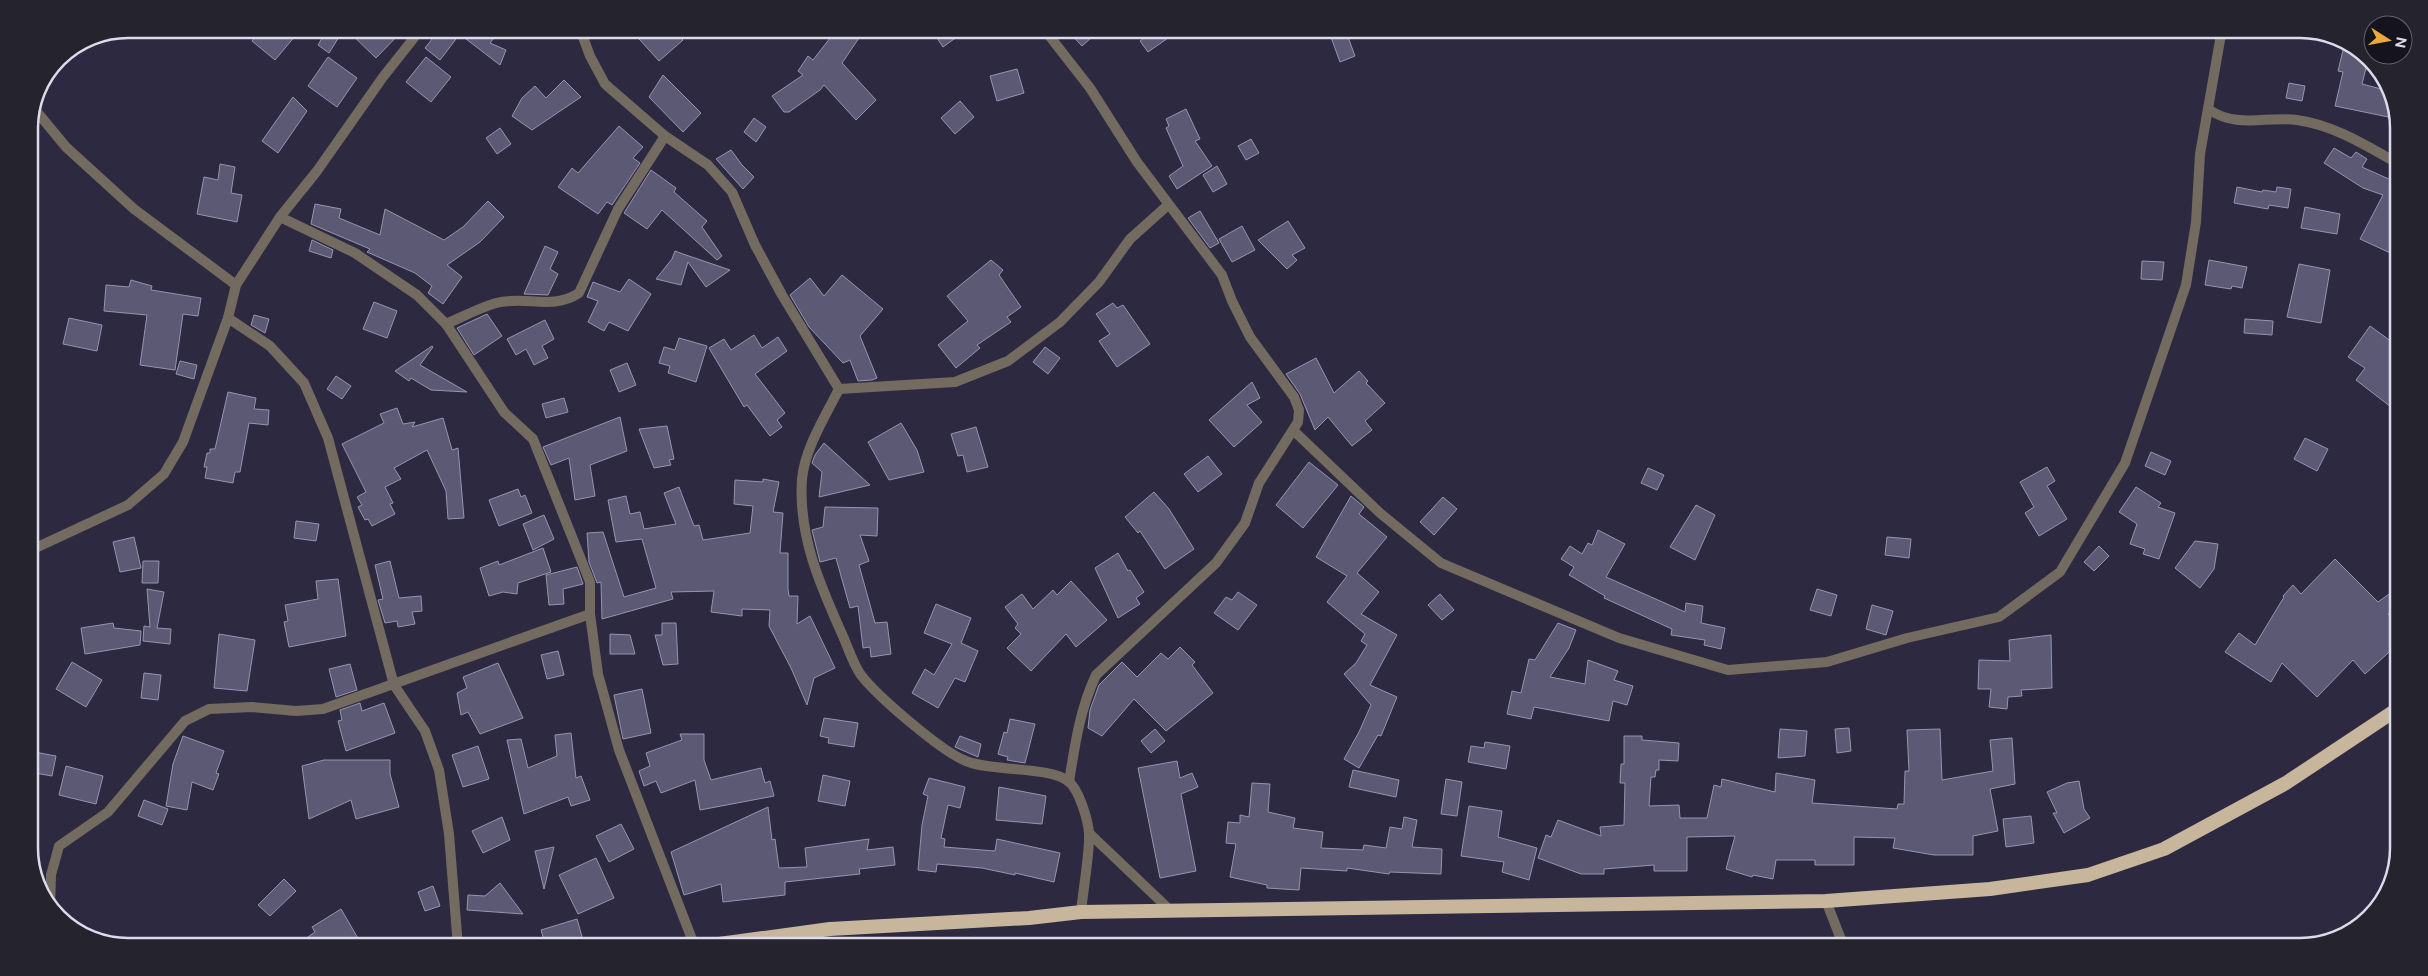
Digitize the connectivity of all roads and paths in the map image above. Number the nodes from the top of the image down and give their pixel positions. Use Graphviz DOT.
graph roads {
  1 [pos="414,38"];
  2 [pos="583,38"];
  3 [pos="1051,38"];
  4 [pos="2220,38"];
  5 [pos="2208,109"];
  6 [pos="38,114"];
  7 [pos="665,136"];
  8 [pos="2390,159"];
  9 [pos="1168,204"];
  10 [pos="280,217"];
  11 [pos="236,285"];
  12 [pos="228,318"];
  13 [pos="446,324"];
  14 [pos="839,389"];
  15 [pos="1294,431"];
  16 [pos="38,548"];
  17 [pos="590,614"];
  18 [pos="394,685"];
  19 [pos="2390,714"];
  20 [pos="1069,782"];
  21 [pos="1089,834"];
  22 [pos="50,894"];
  23 [pos="1826,900"];
  24 [pos="1171,911"];
  25 [pos="1081,912"];
  26 [pos="457,938"];
  27 [pos="692,938"];
  28 [pos="763,938"];
  29 [pos="1841,938"];
  1 -- 10 [label="street"];
  2 -- 7 [label="street"];
  3 -- 9 [label="street"];
  4 -- 5 [label="street"];
  5 -- 8 [label="street"];
  5 -- 15 [label="street"];
  6 -- 11 [label="street"];
  7 -- 13 [label="street"];
  7 -- 14 [label="street"];
  9 -- 14 [label="street"];
  9 -- 15 [label="street"];
  10 -- 11 [label="street"];
  10 -- 13 [label="street"];
  11 -- 12 [label="street"];
  12 -- 16 [label="street"];
  12 -- 18 [label="street"];
  13 -- 17 [label="street"];
  14 -- 20 [label="street"];
  15 -- 20 [label="street"];
  17 -- 18 [label="street"];
  17 -- 27 [label="street"];
  18 -- 22 [label="street"];
  18 -- 26 [label="street"];
  19 -- 23 [label="highway"];
  20 -- 21 [label="street"];
  21 -- 24 [label="street"];
  21 -- 25 [label="street"];
  23 -- 24 [label="highway"];
  23 -- 29 [label="street"];
  24 -- 25 [label="highway"];
  25 -- 28 [label="highway"];
}
